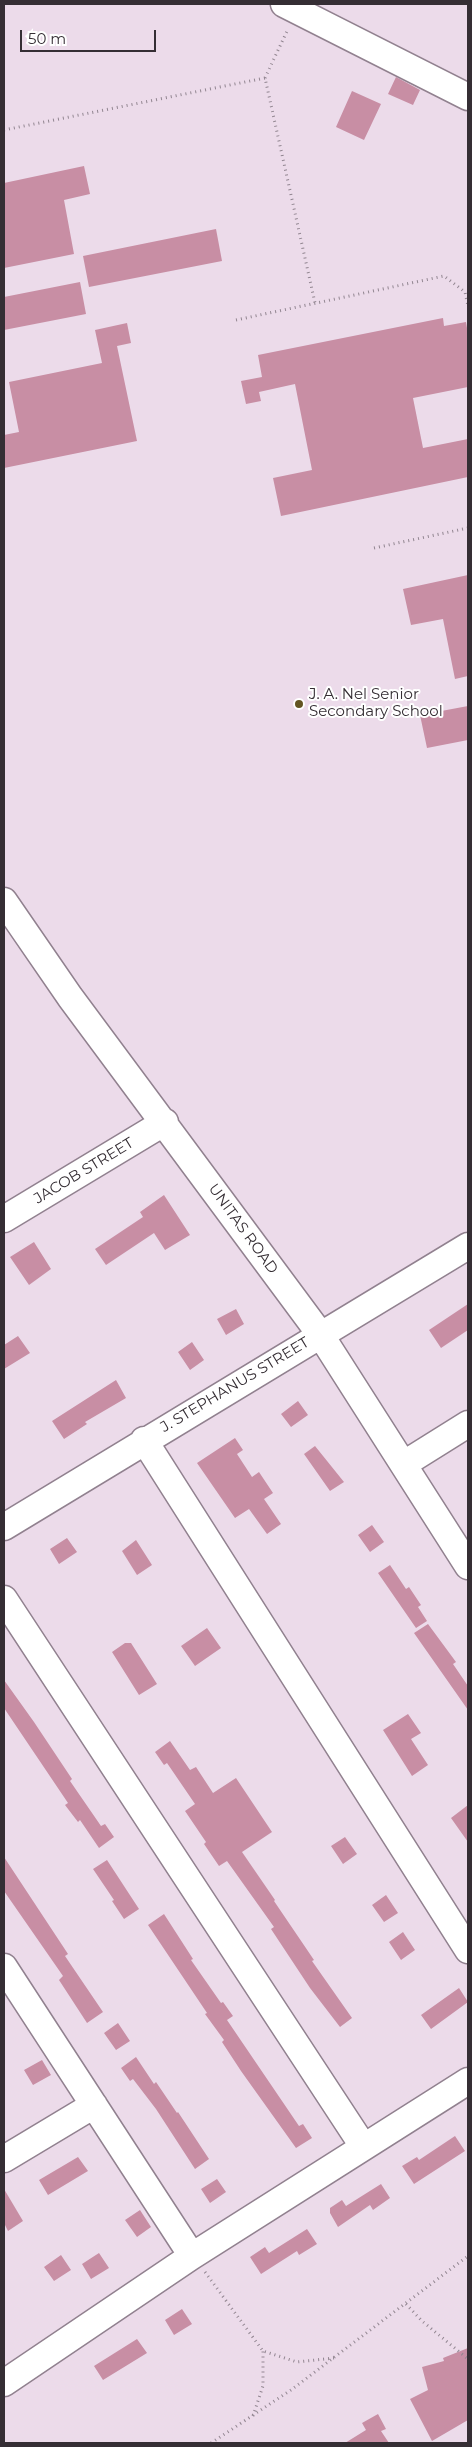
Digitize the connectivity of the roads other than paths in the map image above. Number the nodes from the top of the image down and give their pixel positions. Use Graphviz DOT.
graph roads {
  1 [pos="290,7"];
  2 [pos="466,91"];
  3 [pos="4,901"];
  4 [pos="165,1122"];
  5 [pos="4,1219"];
  6 [pos="468,1246"];
  7 [pos="320,1334"];
  8 [pos="468,1424"];
  9 [pos="144,1440"];
  10 [pos="404,1464"];
  11 [pos="4,1526"];
  12 [pos="468,1566"];
  13 [pos="4,1598"];
  14 [pos="468,1950"];
  15 [pos="4,1967"];
  16 [pos="468,2081"];
  17 [pos="94,2104"];
  18 [pos="363,2146"];
  19 [pos="4,2160"];
  20 [pos="192,2256"];
  21 [pos="4,2383"];
  1 -- 2 [label="street"];
  3 -- 4 [label="street, UNITAS ROAD"];
  4 -- 5 [label="street, JACOB STREET"];
  4 -- 7 [label="street, UNITAS ROAD"];
  6 -- 7 [label="street, J. STEPHANUS STREET"];
  7 -- 9 [label="street, J. STEPHANUS STREET"];
  7 -- 10 [label="street, UNITAS ROAD"];
  8 -- 10 [label="street"];
  9 -- 11 [label="street, J. STEPHANUS STREET"];
  9 -- 14 [label="street"];
  10 -- 12 [label="street, UNITAS ROAD"];
  13 -- 18 [label="street"];
  15 -- 17 [label="street"];
  16 -- 18 [label="street"];
  17 -- 19 [label="street"];
  17 -- 20 [label="street"];
  18 -- 20 [label="street"];
  20 -- 21 [label="street"];
}
